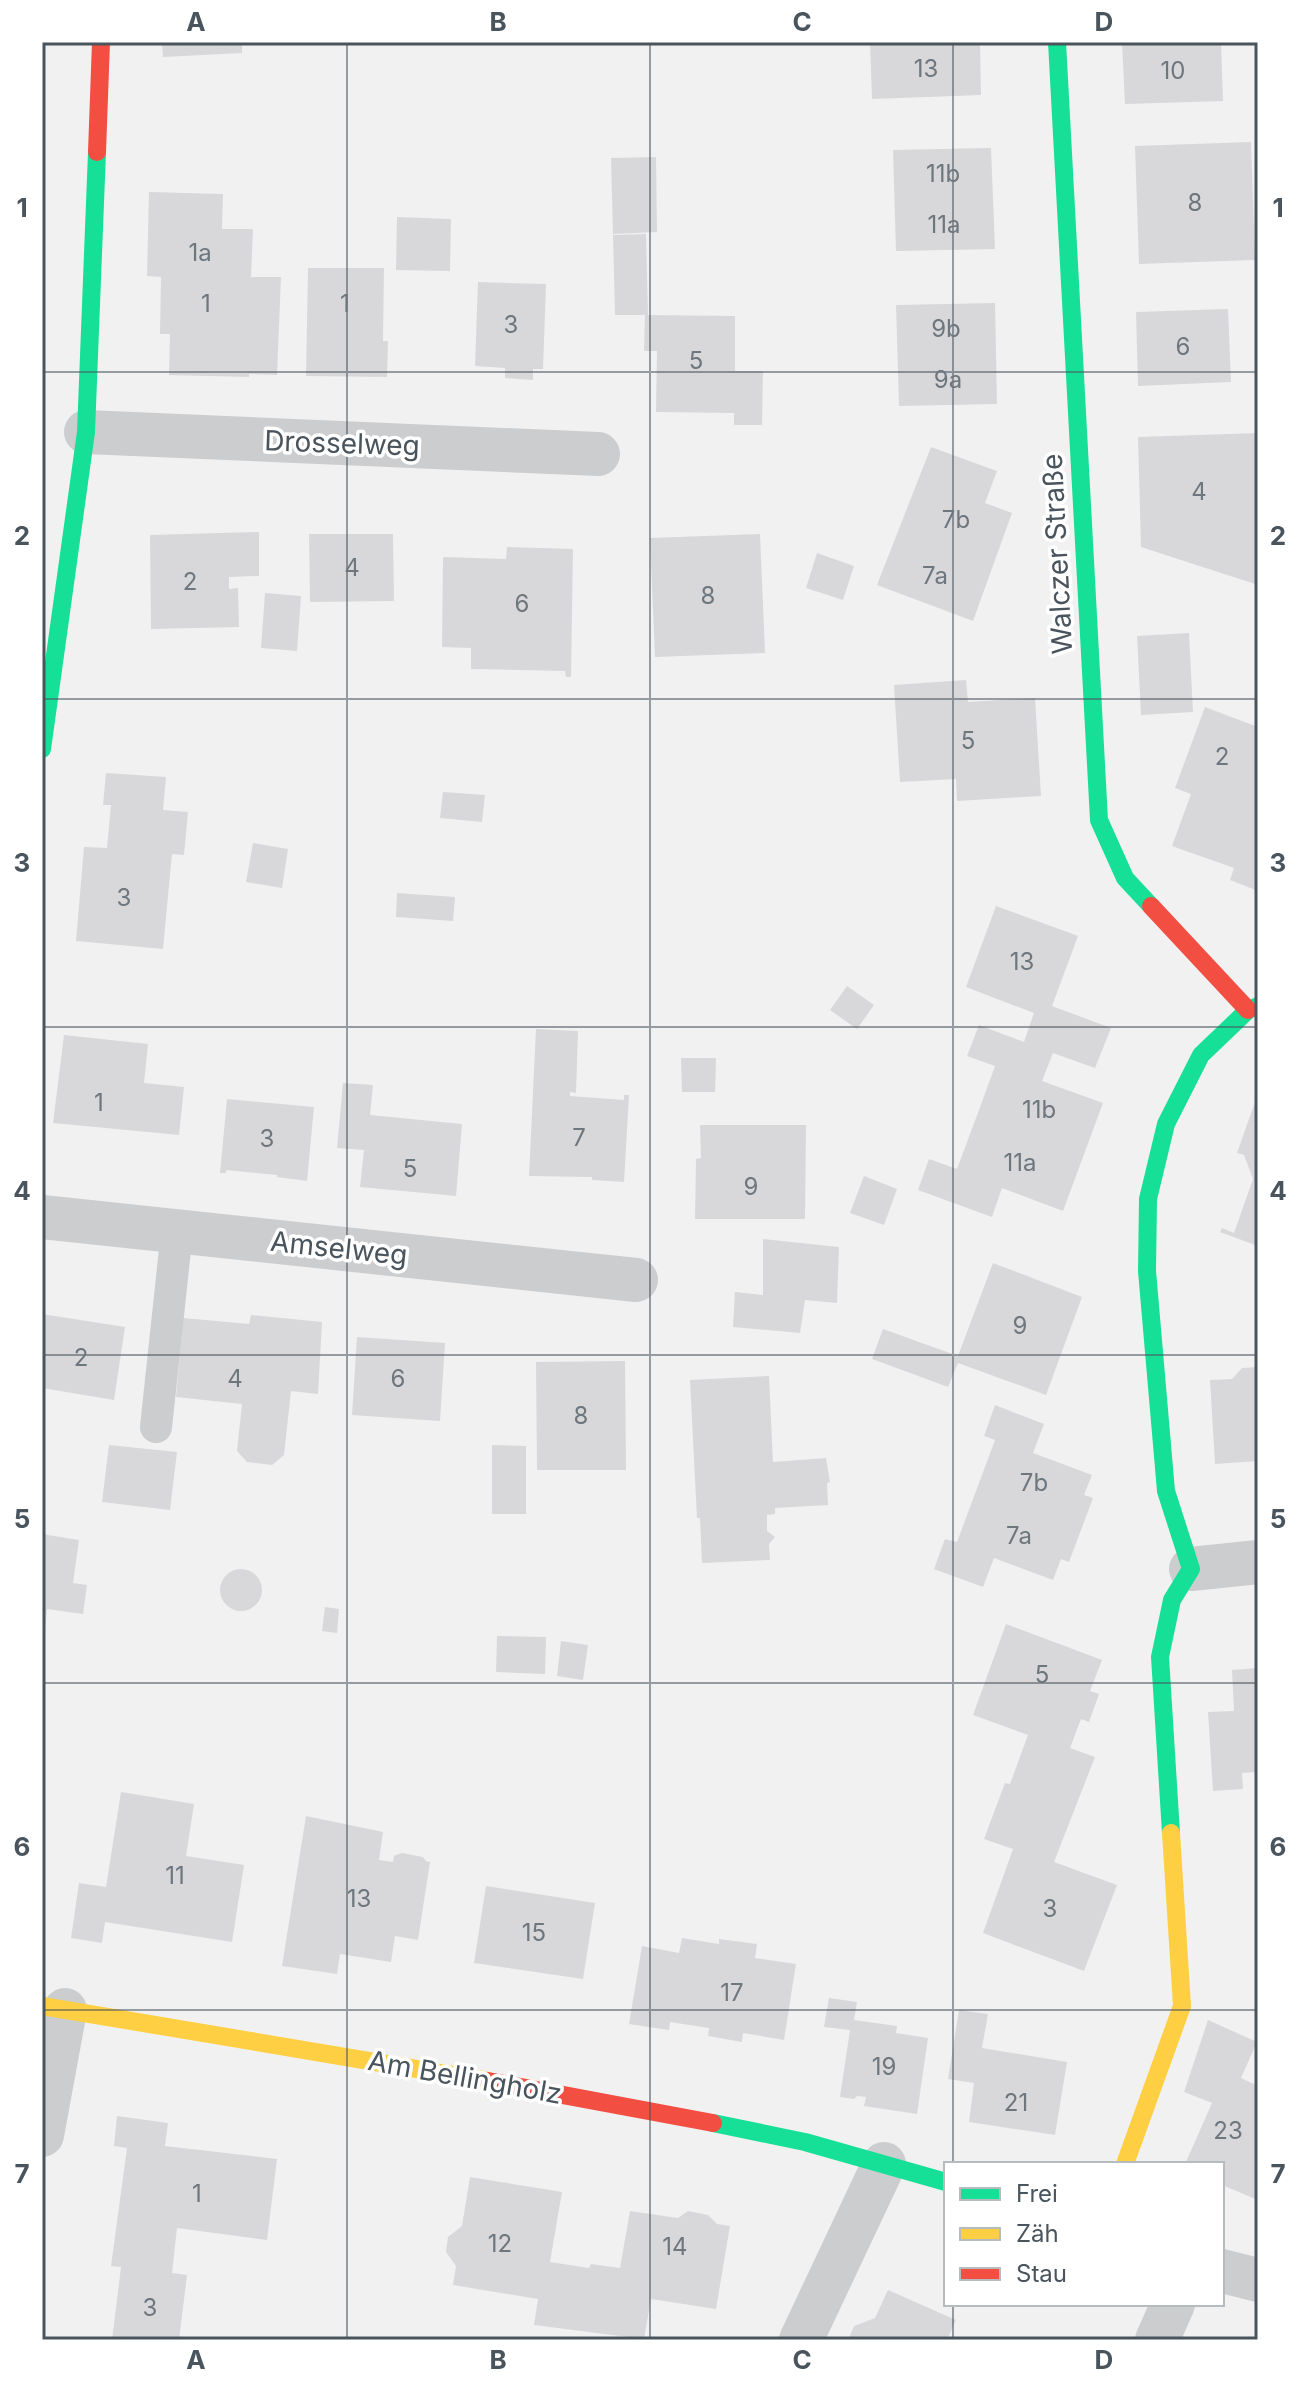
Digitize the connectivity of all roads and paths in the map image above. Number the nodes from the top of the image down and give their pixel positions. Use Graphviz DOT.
graph roads {
  1 [pos="101,42"];
  2 [pos="1057,42"];
  3 [pos="86,432"];
  4 [pos="598,454"];
  5 [pos="42,749"];
  6 [pos="1253,1008"];
  7 [pos="42,1217"];
  8 [pos="177,1231"];
  9 [pos="636,1280"];
  10 [pos="156,1427"];
  11 [pos="1258,1562"];
  12 [pos="1191,1569"];
  13 [pos="53,2008"];
  14 [pos="42,2135"];
  15 [pos="1126,2162"];
  16 [pos="884,2164"];
  17 [pos="944,2181"];
  18 [pos="1224,2272"];
  19 [pos="1258,2280"];
  20 [pos="1172,2306"];
  21 [pos="801,2340"];
  22 [pos="1157,2340"];
  1 -- 3 [label="street"];
  2 -- 6 [label="street, Walczer Straße"];
  3 -- 4 [label="street, Drosselweg"];
  3 -- 5 [label="street"];
  6 -- 12 [label="street"];
  7 -- 8 [label="street, Amselweg"];
  8 -- 9 [label="street, Amselweg"];
  8 -- 10 [label="lane"];
  11 -- 12 [label="street"];
  12 -- 15 [label="street"];
  13 -- 14 [label="street"];
  13 -- 16 [label="street, Am Bellingholz"];
  16 -- 17 [label="street, Am Bellingholz"];
  16 -- 21 [label="street"];
  18 -- 19 [label="street"];
  20 -- 22 [label="street"];
}
